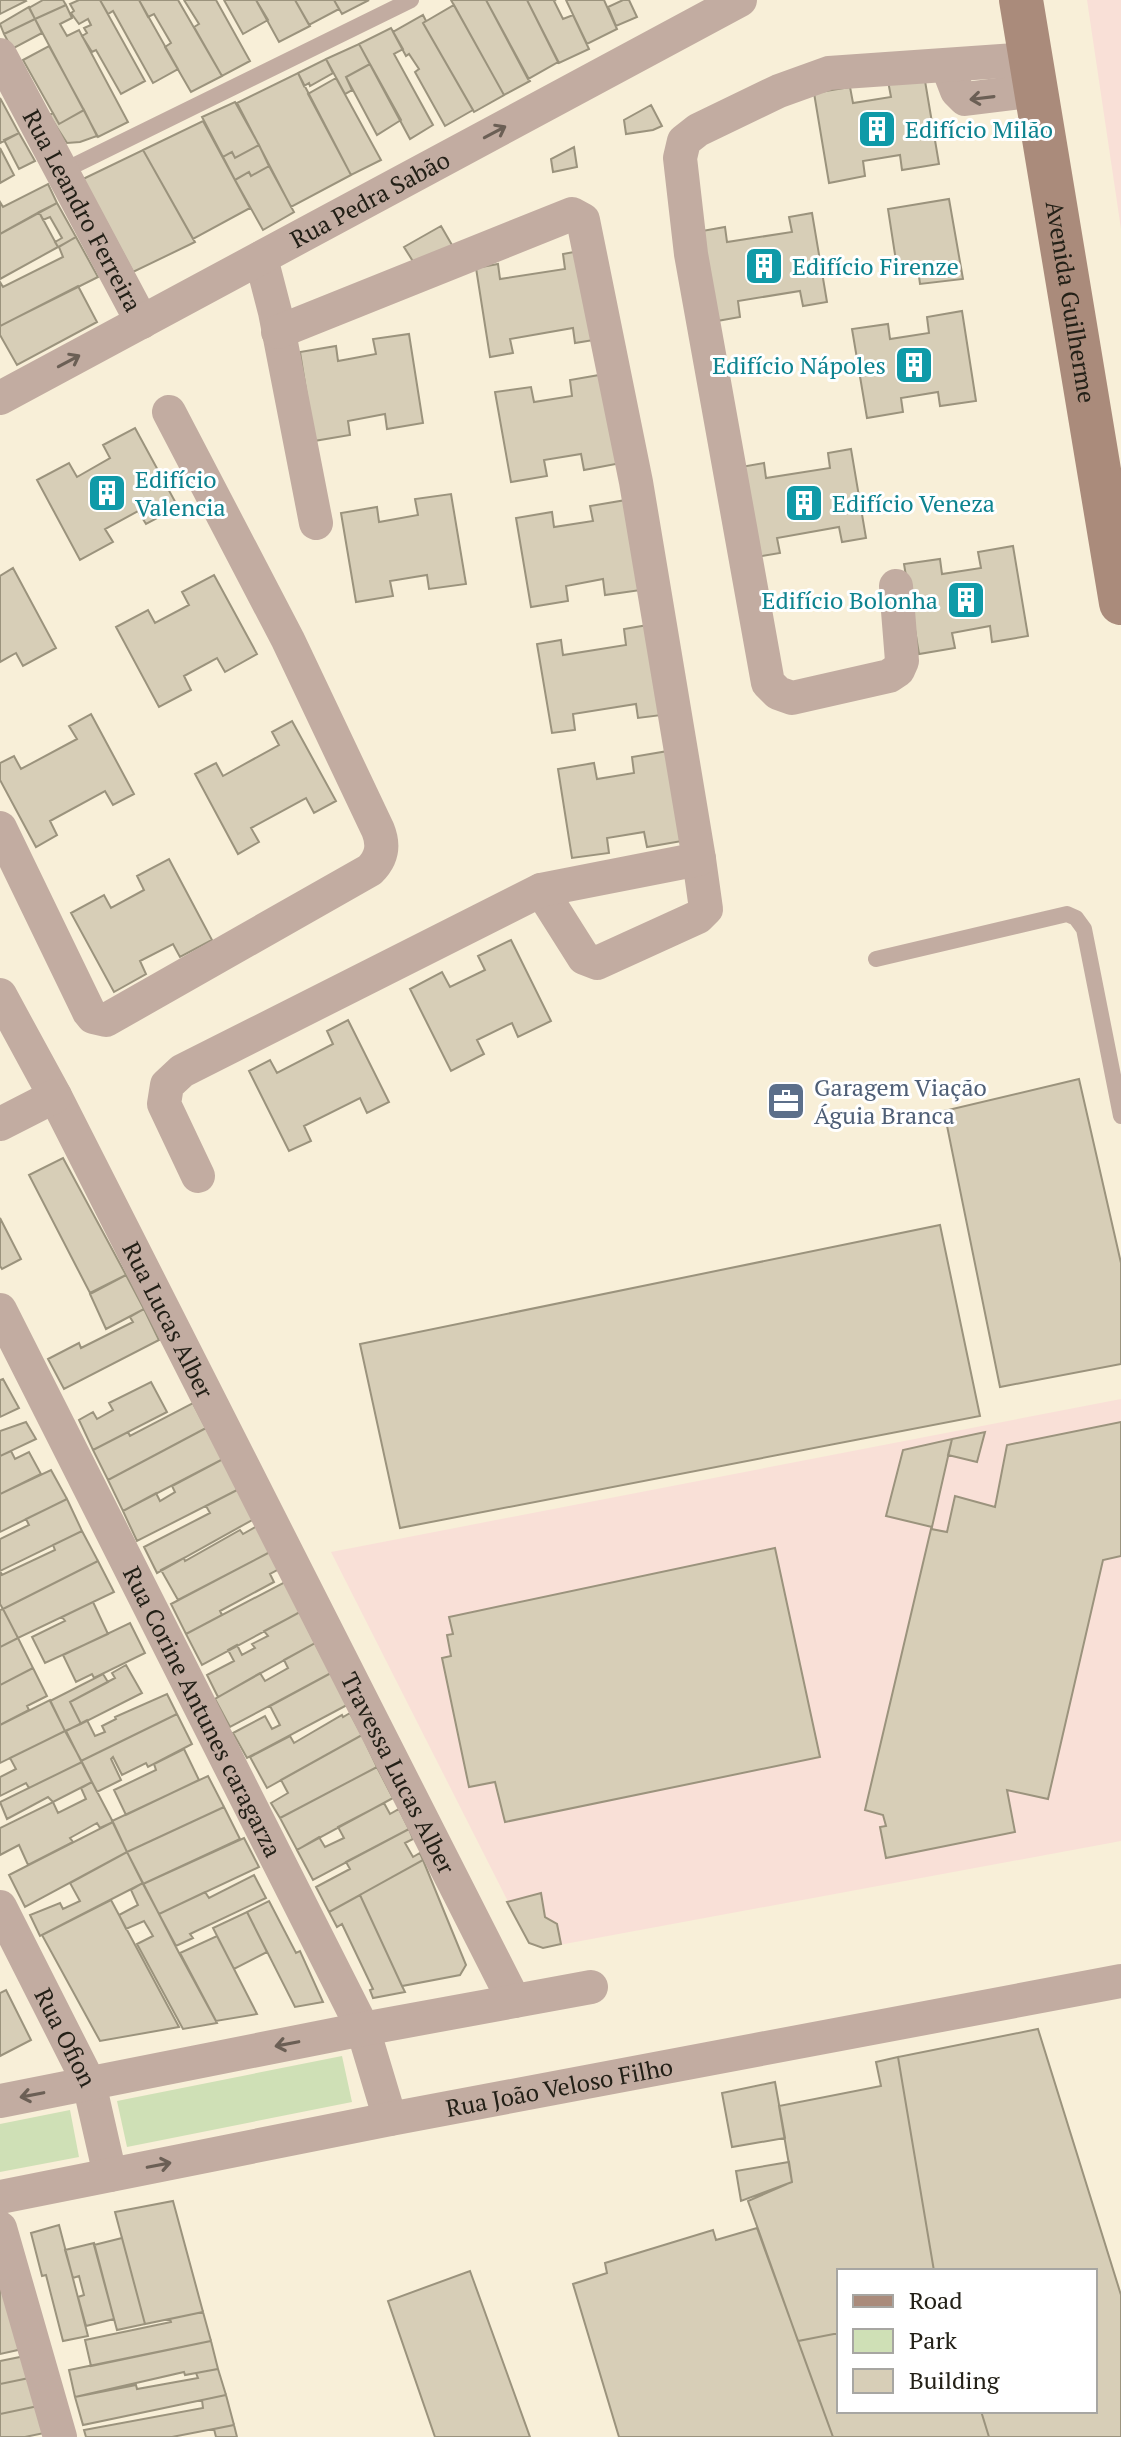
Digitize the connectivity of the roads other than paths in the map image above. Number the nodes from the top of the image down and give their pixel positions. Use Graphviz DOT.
graph roads {
  1 [pos="411,0"];
  2 [pos="740,0"];
  3 [pos="1021,0"];
  4 [pos="0,55"];
  5 [pos="1034,74"];
  6 [pos="63,171"];
  7 [pos="261,258"];
  8 [pos="142,322"];
  9 [pos="278,332"];
  10 [pos="3,388"];
  11 [pos="169,412"];
  12 [pos="316,523"];
  13 [pos="896,586"];
  14 [pos="1121,603"];
  15 [pos="0,828"];
  16 [pos="699,859"];
  17 [pos="541,890"];
  18 [pos="876,959"];
  19 [pos="0,995"];
  20 [pos="55,1096"];
  21 [pos="1121,1116"];
  22 [pos="0,1124"];
  23 [pos="198,1176"];
  24 [pos="0,1310"];
  25 [pos="282,1544"];
  26 [pos="0,1907"];
  27 [pos="1121,1981"];
  28 [pos="591,1987"];
  29 [pos="514,2001"];
  30 [pos="363,2029"];
  31 [pos="89,2083"];
  32 [pos="0,2101"];
  33 [pos="390,2119"];
  34 [pos="110,2175"];
  35 [pos="0,2197"];
  36 [pos="0,2228"];
  37 [pos="60,2437"];
  1 -- 6 [label="lane"];
  7 -- 2 [label="street, Rua Pedra Sabão, one-way"];
  3 -- 5 [label="street, Avenida Guilherme"];
  4 -- 6 [label="street, Rua Leandro Ferreira"];
  5 -- 13 [label="street"];
  5 -- 14 [label="street, Avenida Guilherme"];
  6 -- 8 [label="street, Rua Leandro Ferreira"];
  7 -- 8 [label="street, Rua Pedra Sabão"];
  7 -- 9 [label="street"];
  10 -- 8 [label="street, Rua Pedra Sabão, one-way"];
  9 -- 12 [label="street"];
  9 -- 16 [label="street"];
  11 -- 15 [label="street"];
  16 -- 17 [label="street"];
  16 -- 17 [label="street"];
  17 -- 23 [label="street"];
  18 -- 21 [label="lane"];
  19 -- 20 [label="street, Rua Lucas Alber"];
  20 -- 22 [label="street"];
  20 -- 25 [label="street, Rua Lucas Alber"];
  24 -- 30 [label="street, Rua Corine Antunes caragarza"];
  25 -- 29 [label="street, Travessa Lucas Alber"];
  26 -- 31 [label="street, Rua Ofion"];
  27 -- 33 [label="street, Rua João Veloso Filho"];
  28 -- 29 [label="street"];
  29 -- 30 [label="street"];
  30 -- 31 [label="street, one-way"];
  30 -- 33 [label="street, Rua Corine Antunes caragarza"];
  31 -- 32 [label="street, one-way"];
  31 -- 34 [label="street, Rua Ofion"];
  34 -- 33 [label="street, Rua João Veloso Filho, one-way"];
  34 -- 35 [label="street, Rua João Veloso Filho"];
  36 -- 37 [label="street"];
}
